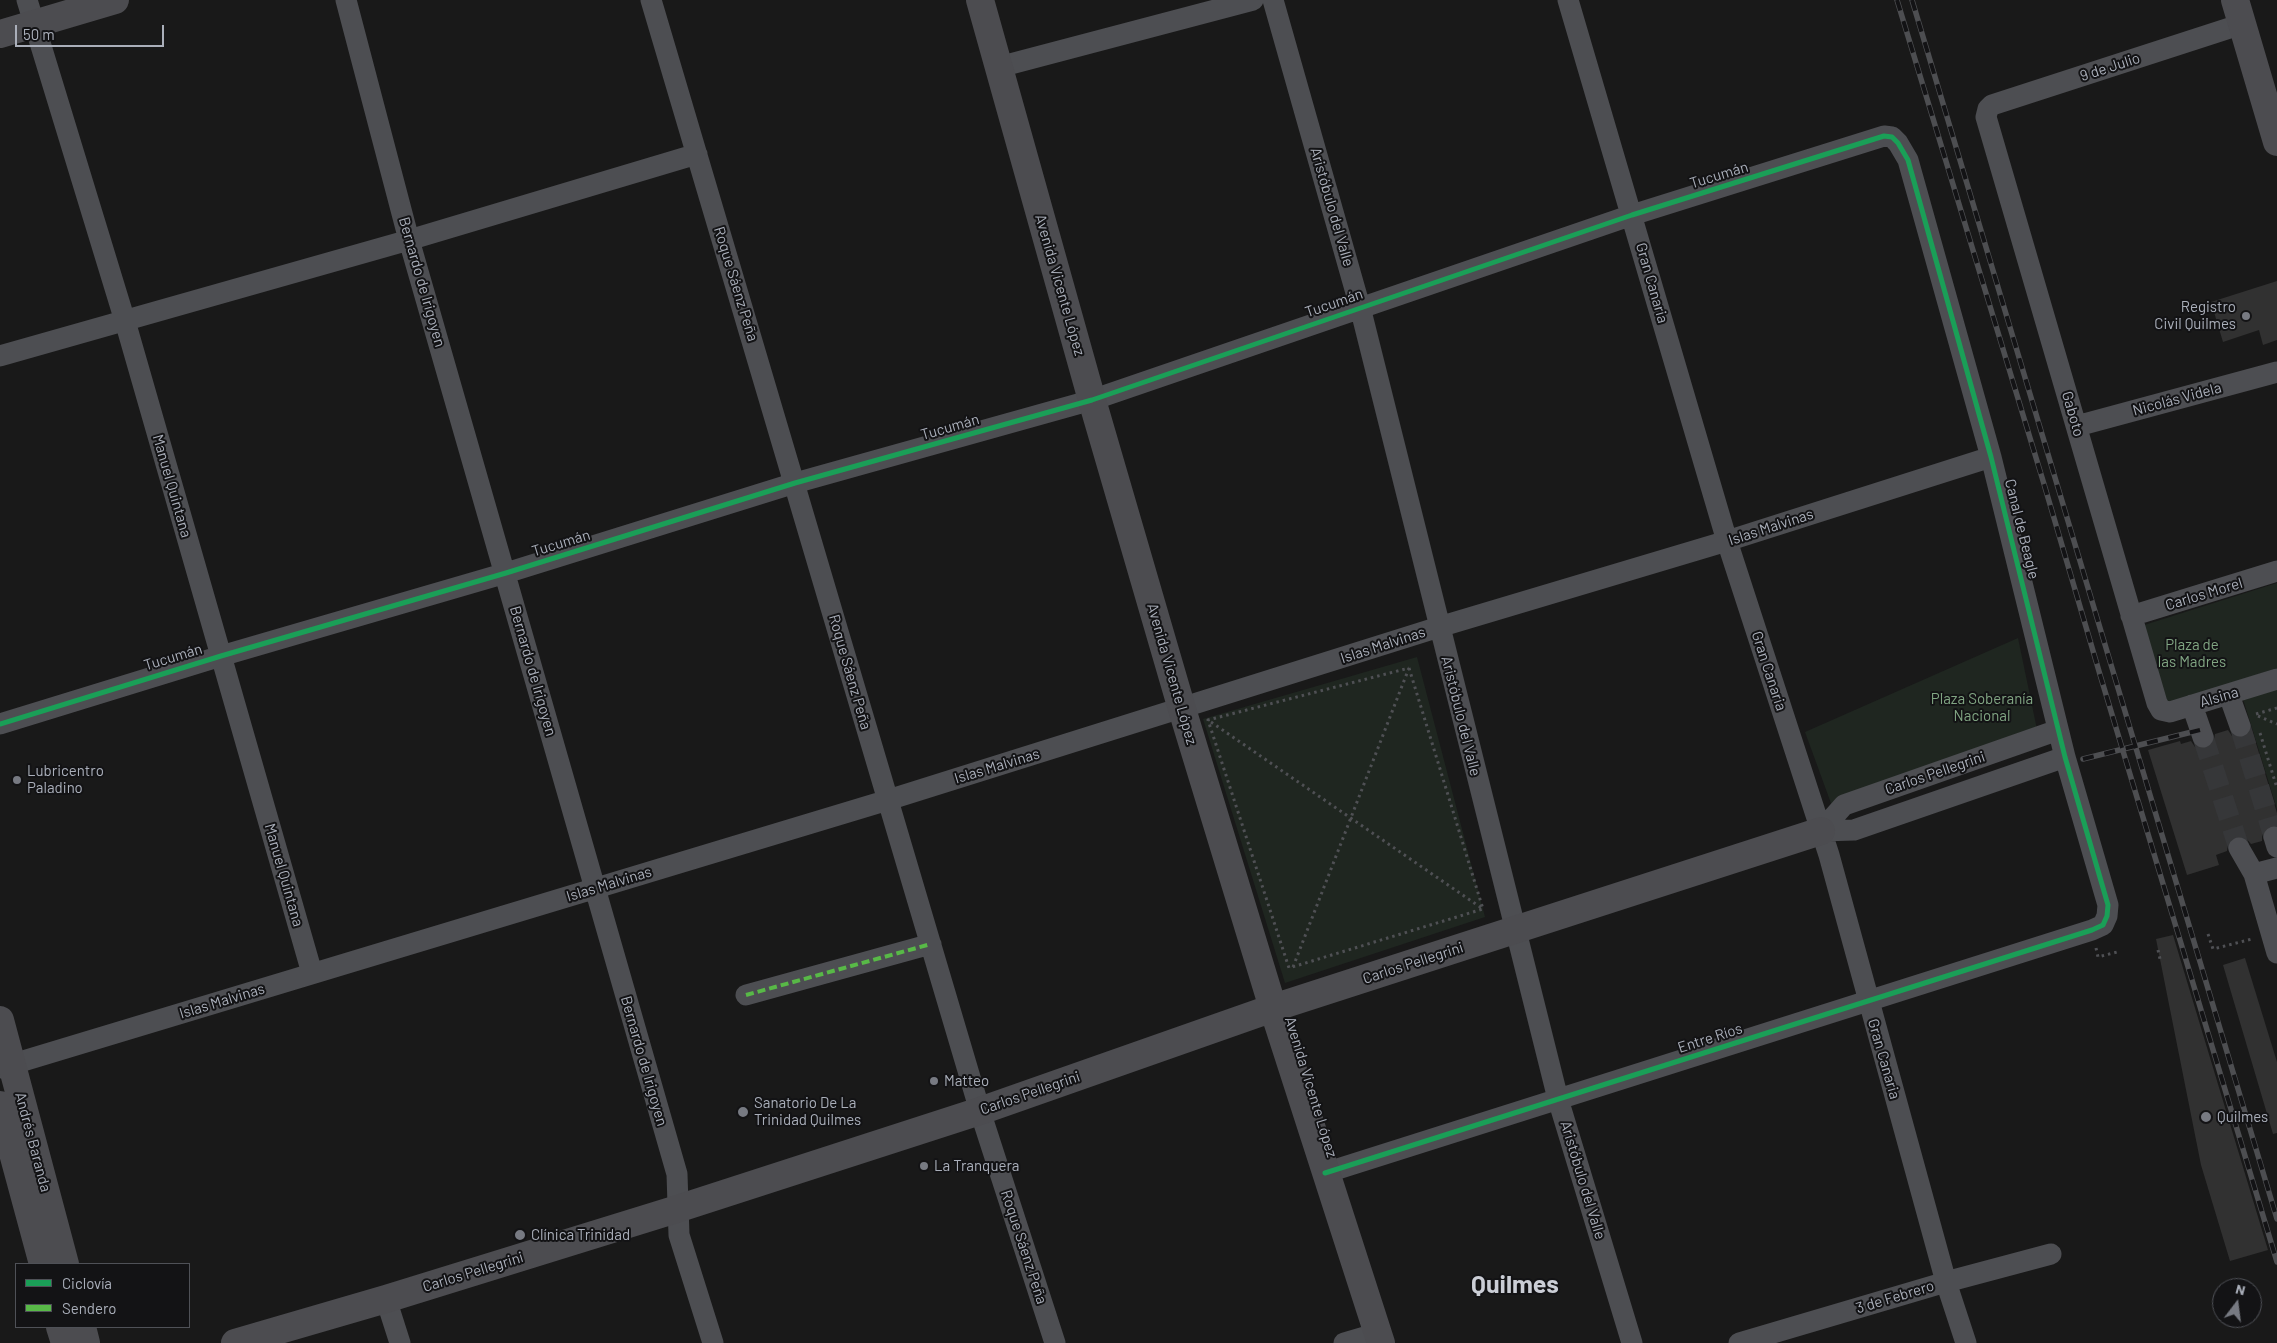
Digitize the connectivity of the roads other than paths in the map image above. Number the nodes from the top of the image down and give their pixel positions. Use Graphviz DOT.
graph roads {
  1 [pos="115,0"];
  2 [pos="346,0"];
  3 [pos="651,0"];
  4 [pos="980,0"];
  5 [pos="1253,0"];
  6 [pos="1273,0"];
  7 [pos="1568,0"];
  8 [pos="31,12"];
  9 [pos="2238,12"];
  10 [pos="0,34"];
  11 [pos="999,67"];
  12 [pos="1986,118"];
  13 [pos="2277,142"];
  14 [pos="1898,143"];
  15 [pos="697,154"];
  16 [pos="1632,216"];
  17 [pos="410,240"];
  18 [pos="1360,307"];
  19 [pos="125,321"];
  20 [pos="0,356"];
  21 [pos="2277,372"];
  22 [pos="1092,400"];
  23 [pos="2077,426"];
  24 [pos="1991,457"];
  25 [pos="795,483"];
  26 [pos="1728,541"];
  27 [pos="2277,571"];
  28 [pos="506,573"];
  29 [pos="2131,616"];
  30 [pos="1439,627"];
  31 [pos="221,656"];
  32 [pos="2277,680"];
  33 [pos="2230,695"];
  34 [pos="2192,705"];
  35 [pos="1182,709"];
  36 [pos="2161,710"];
  37 [pos="0,724"];
  38 [pos="2240,726"];
  39 [pos="2058,730"];
  40 [pos="2203,737"];
  41 [pos="2065,757"];
  42 [pos="888,800"];
  43 [pos="1821,831"];
  44 [pos="2239,848"];
  45 [pos="2277,868"];
  46 [pos="2254,874"];
  47 [pos="595,889"];
  48 [pos="2103,924"];
  49 [pos="1514,930"];
  50 [pos="931,944"];
  51 [pos="2274,944"];
  52 [pos="312,973"];
  53 [pos="746,995"];
  54 [pos="1868,1001"];
  55 [pos="1273,1008"];
  56 [pos="0,1020"];
  57 [pos="6,1066"];
  58 [pos="1558,1099"];
  59 [pos="0,1105"];
  60 [pos="980,1111"];
  61 [pos="1325,1173"];
  62 [pos="677,1209"];
  63 [pos="2051,1254"];
  64 [pos="43,1263"];
  65 [pos="65,1263"];
  66 [pos="1946,1282"];
  67 [pos="386,1299"];
  68 [pos="60,1328"];
  69 [pos="82,1328"];
  70 [pos="1380,1338"];
  71 [pos="65,1343"];
  72 [pos="86,1343"];
  73 [pos="235,1343"];
  74 [pos="400,1343"];
  75 [pos="713,1343"];
  76 [pos="1056,1343"];
  77 [pos="1344,1343"];
  78 [pos="1632,1343"];
  79 [pos="1739,1343"];
  80 [pos="1966,1343"];
  1 -- 8 [label="main road"];
  2 -- 17 [label="street, Bernardo de Irigoyen"];
  3 -- 15 [label="street, Roque Sáenz Peña"];
  4 -- 11 [label="main road, Avenida Vicente López"];
  5 -- 11 [label="street"];
  6 -- 18 [label="street, Aristóbulo del Valle"];
  7 -- 16 [label="street, Gran Canaria"];
  8 -- 10 [label="main road"];
  8 -- 19 [label="street, Manuel Quintana"];
  9 -- 12 [label="street, 9 de Julio"];
  9 -- 13 [label="main road"];
  11 -- 22 [label="main road, Avenida Vicente López"];
  12 -- 23 [label="street, Gaboto"];
  14 -- 16 [label="street, Tucumán"];
  14 -- 24 [label="street, Canal de Beagle"];
  15 -- 17 [label="street"];
  15 -- 25 [label="street, Roque Sáenz Peña"];
  16 -- 18 [label="street, Tucumán"];
  16 -- 26 [label="street, Gran Canaria"];
  17 -- 19 [label="street"];
  17 -- 28 [label="street, Bernardo de Irigoyen"];
  18 -- 22 [label="street, Tucumán"];
  18 -- 30 [label="street, Aristóbulo del Valle"];
  19 -- 20 [label="street"];
  19 -- 31 [label="street, Manuel Quintana"];
  21 -- 23 [label="street, Nicolás Videla"];
  22 -- 25 [label="street, Tucumán"];
  22 -- 35 [label="main road, Avenida Vicente López"];
  23 -- 29 [label="street, Gaboto"];
  24 -- 26 [label="street, Islas Malvinas"];
  24 -- 39 [label="street, Canal de Beagle"];
  25 -- 28 [label="street, Tucumán"];
  25 -- 42 [label="street, Roque Sáenz Peña"];
  26 -- 30 [label="street, Islas Malvinas"];
  26 -- 43 [label="street, Gran Canaria"];
  27 -- 29 [label="street, Carlos Morel"];
  28 -- 31 [label="street, Tucumán"];
  28 -- 47 [label="street, Bernardo de Irigoyen"];
  29 -- 36 [label="street, Gaboto"];
  30 -- 35 [label="street, Islas Malvinas"];
  30 -- 49 [label="street, Aristóbulo del Valle"];
  31 -- 37 [label="street, Tucumán"];
  31 -- 52 [label="street, Manuel Quintana"];
  32 -- 33 [label="street, Alsina"];
  33 -- 34 [label="street, Alsina"];
  33 -- 38 [label="street"];
  34 -- 36 [label="street, Alsina"];
  34 -- 40 [label="street"];
  35 -- 42 [label="street, Islas Malvinas"];
  35 -- 55 [label="main road, Avenida Vicente López"];
  39 -- 41 [label="street, Canal de Beagle"];
  39 -- 43 [label="street, Carlos Pellegrini"];
  41 -- 43 [label="street, Carlos Pellegrini"];
  41 -- 48 [label="street, Canal de Beagle"];
  42 -- 47 [label="street, Islas Malvinas"];
  42 -- 50 [label="street, Roque Sáenz Peña"];
  43 -- 49 [label="main road, Carlos Pellegrini"];
  43 -- 54 [label="street, Gran Canaria"];
  44 -- 46 [label="street"];
  45 -- 46 [label="street"];
  46 -- 51 [label="street"];
  47 -- 52 [label="street, Islas Malvinas"];
  47 -- 62 [label="street, Bernardo de Irigoyen"];
  48 -- 54 [label="street, Entre Ríos"];
  49 -- 55 [label="main road, Carlos Pellegrini"];
  49 -- 58 [label="street, Aristóbulo del Valle"];
  50 -- 53 [label="street"];
  50 -- 60 [label="street, Roque Sáenz Peña"];
  52 -- 57 [label="street, Islas Malvinas"];
  54 -- 58 [label="street, Entre Ríos"];
  54 -- 66 [label="street, Gran Canaria"];
  55 -- 60 [label="main road, Carlos Pellegrini"];
  55 -- 61 [label="main road, Avenida Vicente López"];
  56 -- 57 [label="main road, Andrés Baranda"];
  57 -- 65 [label="main road, Andrés Baranda"];
  58 -- 61 [label="street, Entre Ríos"];
  58 -- 78 [label="street, Aristóbulo del Valle"];
  59 -- 64 [label="main road, Andrés Baranda"];
  60 -- 62 [label="main road, Carlos Pellegrini"];
  60 -- 76 [label="street, Roque Sáenz Peña"];
  61 -- 70 [label="main road, Avenida Vicente López"];
  62 -- 67 [label="main road, Carlos Pellegrini"];
  62 -- 75 [label="street, Bernardo de Irigoyen"];
  63 -- 66 [label="street, 3 de Febrero"];
  66 -- 79 [label="street, 3 de Febrero"];
  66 -- 80 [label="street, Gran Canaria"];
  67 -- 73 [label="main road, Carlos Pellegrini"];
  67 -- 74 [label="street"];
  68 -- 71 [label="main road"];
  69 -- 72 [label="main road"];
  70 -- 77 [label="street"];
}
